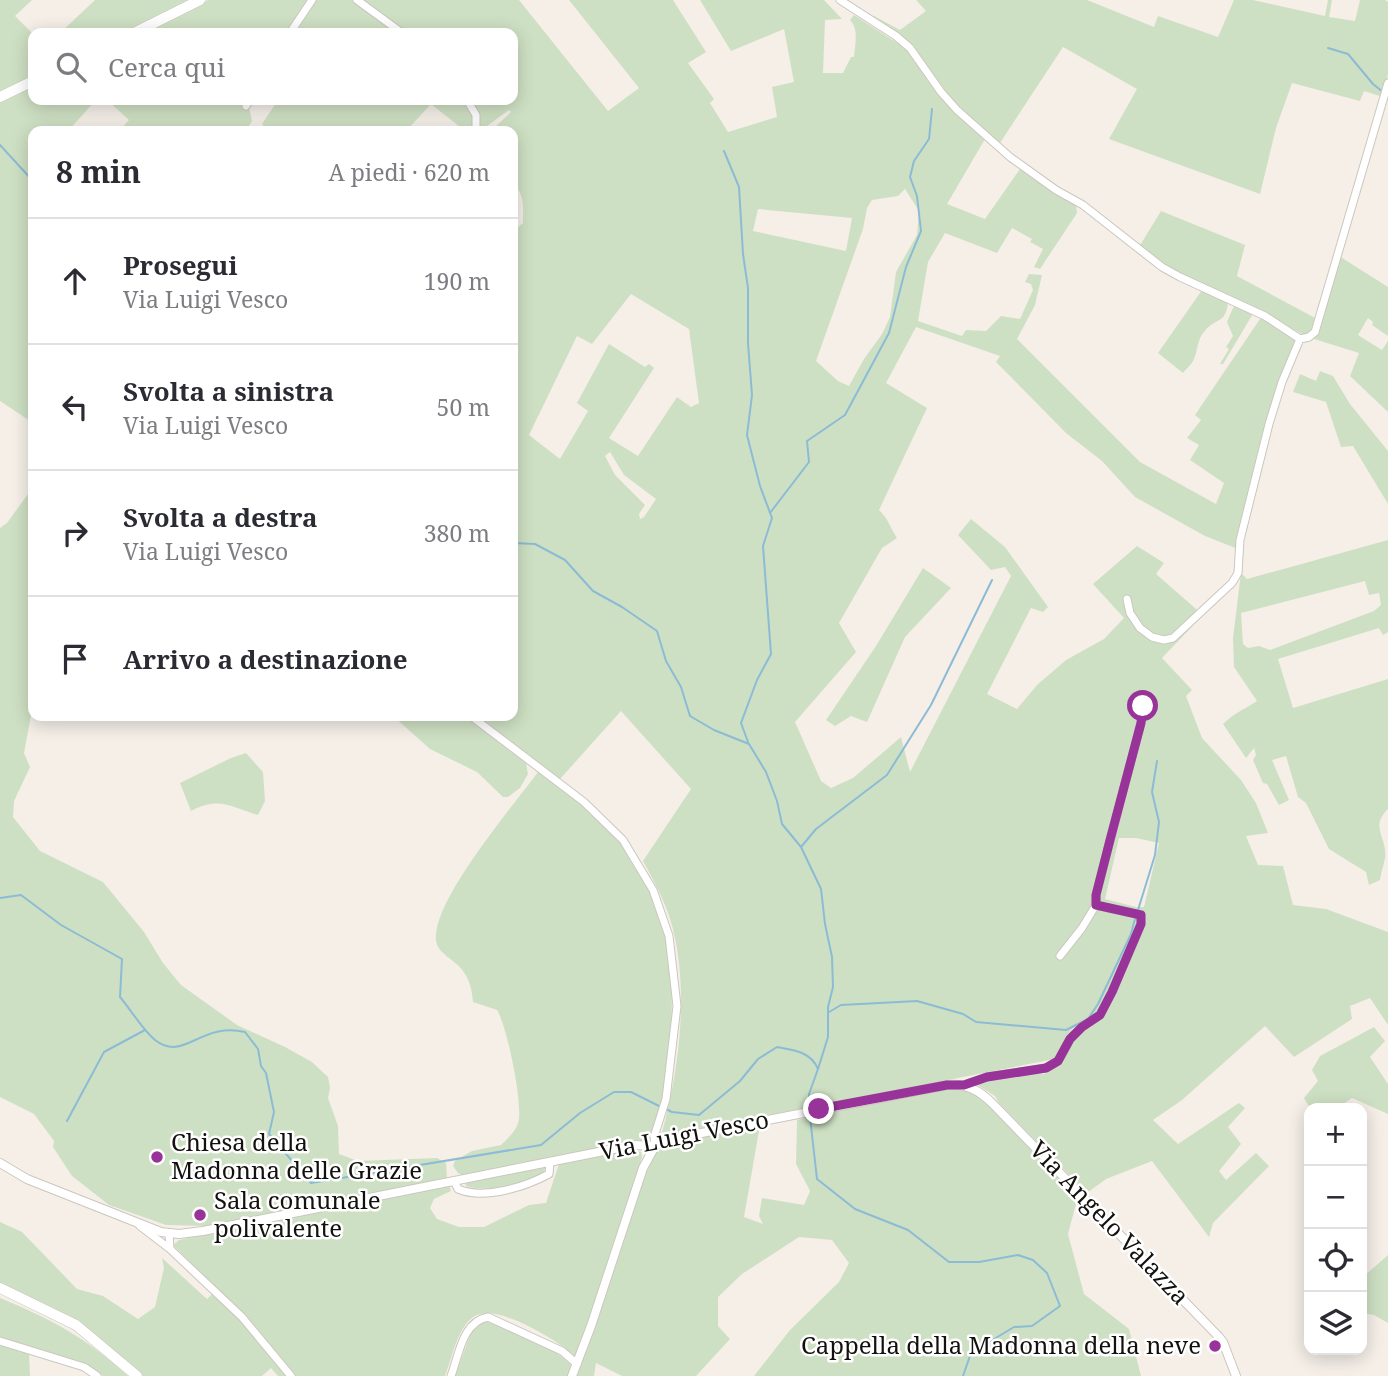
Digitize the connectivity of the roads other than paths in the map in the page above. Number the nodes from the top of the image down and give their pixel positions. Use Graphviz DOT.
graph roads {
  1 [pos="201,0"];
  2 [pos="312,0"];
  3 [pos="357,0"];
  4 [pos="840,0"];
  5 [pos="144,28"];
  6 [pos="293,28"];
  7 [pos="395,28"];
  8 [pos="28,83"];
  9 [pos="1386,89"];
  10 [pos="0,97"];
  11 [pos="470,105"];
  12 [pos="476,126"];
  13 [pos="1300,339"];
  14 [pos="1127,599"];
  15 [pos="1135,697"];
  16 [pos="478,721"];
  17 [pos="1096,905"];
  18 [pos="1060,956"];
  19 [pos="964,1085"];
  20 [pos="655,1146"];
  21 [pos="0,1163"];
  22 [pos="550,1163"];
  23 [pos="454,1181"];
  24 [pos="131,1219"];
  25 [pos="169,1234"];
  26 [pos="170,1249"];
  27 [pos="0,1288"];
  28 [pos="0,1341"];
  29 [pos="577,1364"];
  30 [pos="97,1376"];
  31 [pos="137,1376"];
  32 [pos="291,1376"];
  33 [pos="451,1376"];
  34 [pos="572,1376"];
  35 [pos="1236,1376"];
  1 -- 5 [label="main road"];
  2 -- 6 [label="street"];
  3 -- 7 [label="street"];
  4 -- 13 [label="street"];
  8 -- 10 [label="main road"];
  9 -- 13 [label="street"];
  11 -- 12 [label="street"];
  13 -- 14 [label="street"];
  15 -- 17 [label="street"];
  16 -- 20 [label="street"];
  17 -- 18 [label="street"];
  17 -- 19 [label="street, Via Luigi Vesco"];
  19 -- 20 [label="street, Via Luigi Vesco"];
  19 -- 35 [label="street, Via Angelo Valazza"];
  20 -- 22 [label="street, Via Luigi Vesco"];
  20 -- 29 [label="street"];
  21 -- 24 [label="street"];
  22 -- 23 [label="street, Via Luigi Vesco"];
  22 -- 23 [label="street"];
  23 -- 25 [label="street, Via Luigi Vesco"];
  24 -- 25 [label="street"];
  24 -- 26 [label="street"];
  25 -- 26 [label="street"];
  26 -- 32 [label="street"];
  27 -- 31 [label="main road"];
  28 -- 30 [label="street"];
  29 -- 33 [label="street"];
  29 -- 34 [label="street"];
}
